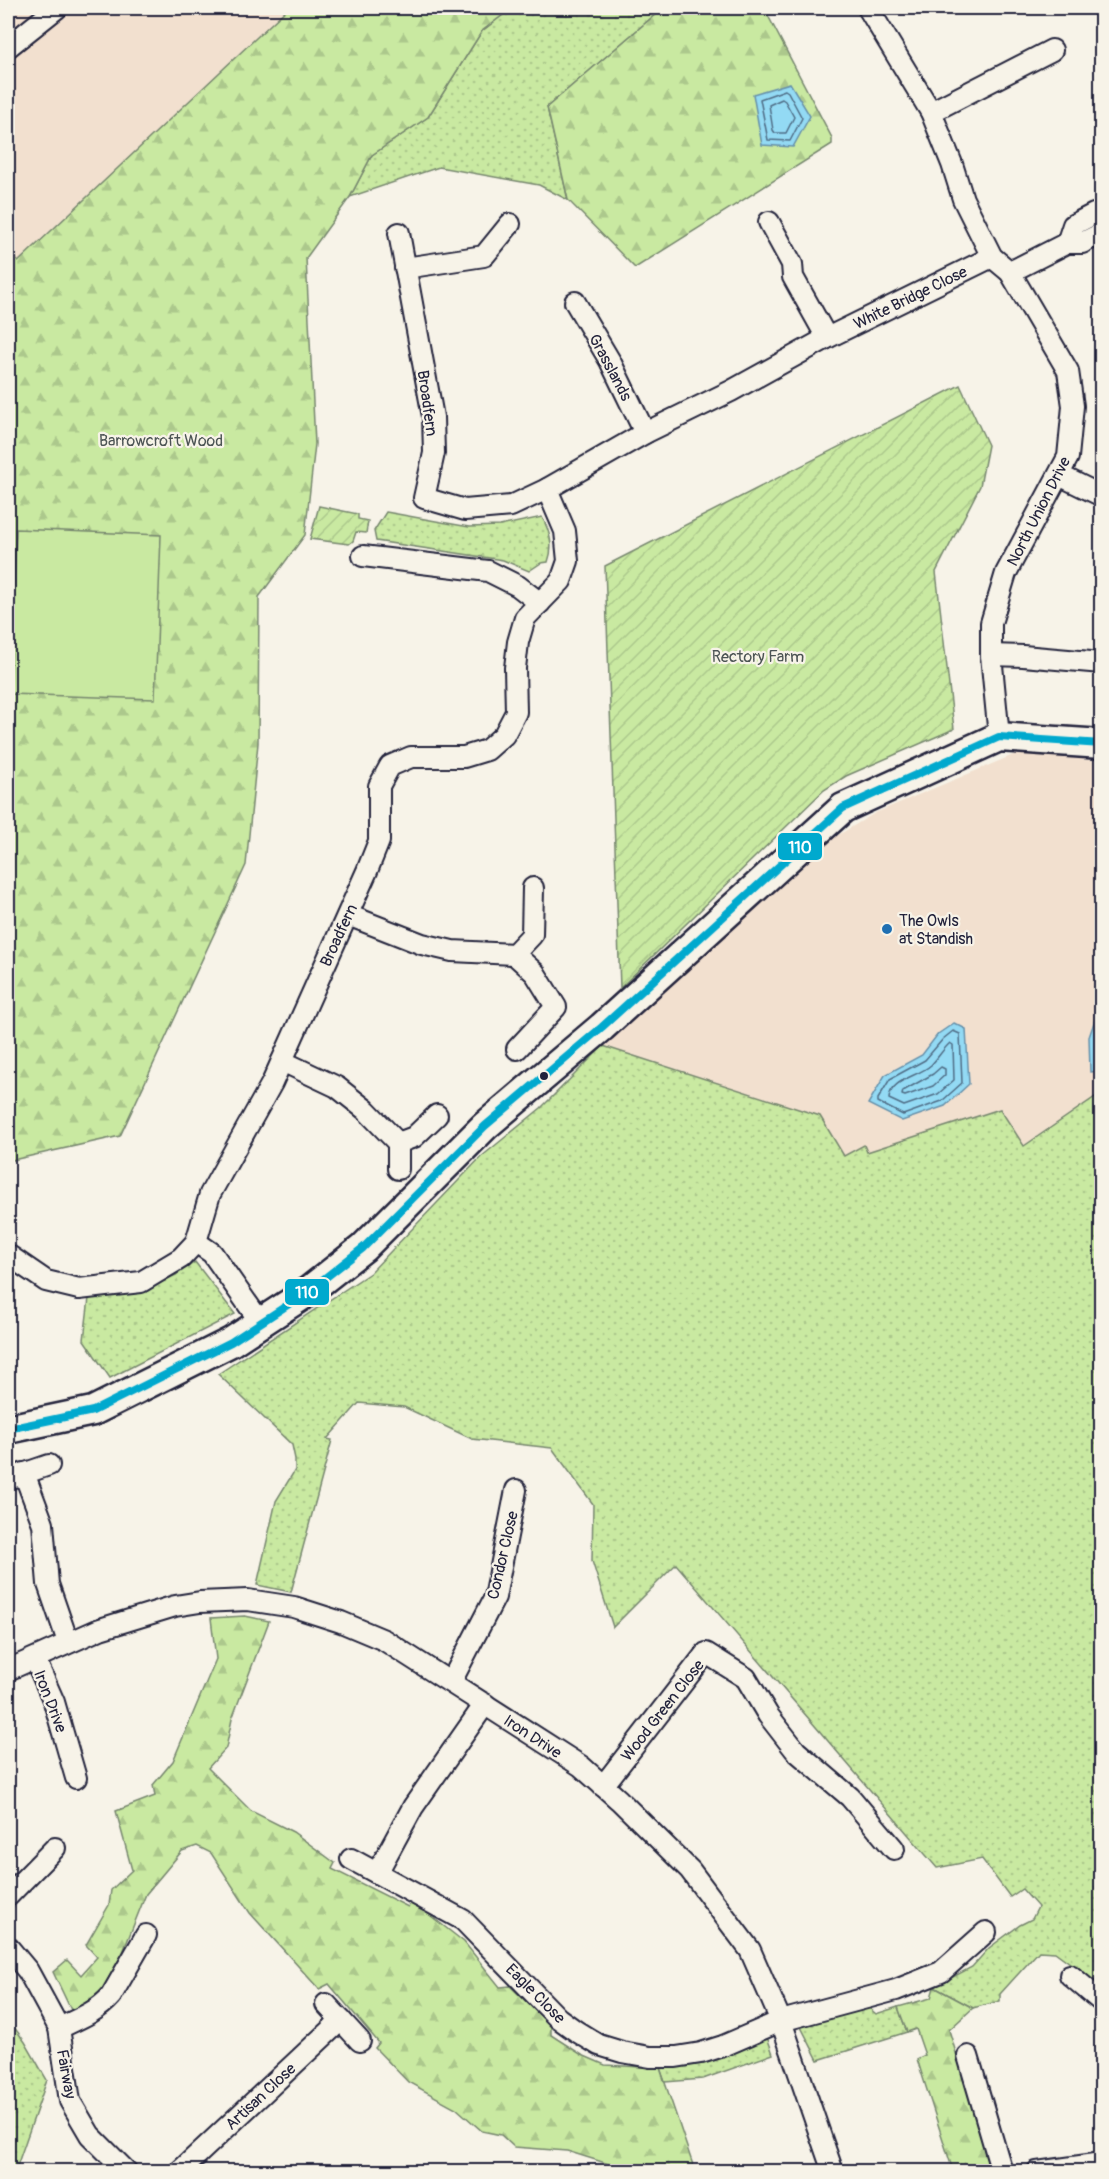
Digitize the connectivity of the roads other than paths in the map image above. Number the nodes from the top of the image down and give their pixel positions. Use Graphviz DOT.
graph roads {
  1 [pos="57,8"];
  2 [pos="868,8"];
  3 [pos="8,47"];
  4 [pos="1052,50"];
  5 [pos="931,112"];
  6 [pos="1094,214"];
  7 [pos="769,222"];
  8 [pos="510,224"];
  9 [pos="399,232"];
  10 [pos="1101,232"];
  11 [pos="1067,243"];
  12 [pos="992,257"];
  13 [pos="405,268"];
  14 [pos="1010,272"];
  15 [pos="575,302"];
  16 [pos="827,338"];
  17 [pos="645,433"];
  18 [pos="1059,475"];
  19 [pos="547,489"];
  20 [pos="1101,496"];
  21 [pos="363,556"];
  22 [pos="540,603"];
  23 [pos="991,655"];
  24 [pos="1101,663"];
  25 [pos="999,737"];
  26 [pos="1101,744"];
  27 [pos="533,888"];
  28 [pos="348,915"];
  29 [pos="514,954"];
  30 [pos="517,1048"];
  31 [pos="282,1061"];
  32 [pos="437,1115"];
  33 [pos="398,1143"];
  34 [pos="398,1169"];
  35 [pos="196,1242"];
  36 [pos="8,1255"];
  37 [pos="261,1323"];
  38 [pos="8,1429"];
  39 [pos="49,1465"];
  40 [pos="16,1476"];
  41 [pos="516,1490"];
  42 [pos="68,1642"];
  43 [pos="34,1659"];
  44 [pos="8,1670"];
  45 [pos="451,1682"];
  46 [pos="485,1704"];
  47 [pos="76,1778"];
  48 [pos="603,1786"];
  49 [pos="55,1848"];
  50 [pos="894,1850"];
  51 [pos="351,1859"];
  52 [pos="377,1873"];
  53 [pos="8,1896"];
  54 [pos="986,1932"];
  55 [pos="146,1935"];
  56 [pos="8,1947"];
  57 [pos="1070,1975"];
  58 [pos="1101,2002"];
  59 [pos="326,2004"];
  60 [pos="341,2020"];
  61 [pos="781,2021"];
  62 [pos="59,2028"];
  63 [pos="360,2041"];
  64 [pos="968,2056"];
  65 [pos="1101,2163"];
  66 [pos="127,2172"];
  67 [pos="179,2172"];
  68 [pos="833,2172"];
  69 [pos="1002,2172"];
  70 [pos="1037,2172"];
  1 -- 3 [label="street"];
  2 -- 5 [label="street, North Union Drive"];
  4 -- 5 [label="street"];
  5 -- 12 [label="street, North Union Drive"];
  6 -- 11 [label="street"];
  7 -- 16 [label="street"];
  8 -- 13 [label="street"];
  9 -- 13 [label="street, Broadfern"];
  10 -- 11 [label="street"];
  11 -- 14 [label="street"];
  12 -- 14 [label="street, North Union Drive"];
  12 -- 16 [label="street, White Bridge Close"];
  13 -- 19 [label="street, Broadfern"];
  14 -- 18 [label="street, North Union Drive"];
  15 -- 17 [label="street, Grasslands"];
  16 -- 17 [label="street, White Bridge Close"];
  17 -- 19 [label="street"];
  18 -- 20 [label="street"];
  18 -- 23 [label="street, North Union Drive"];
  19 -- 22 [label="street, Broadfern"];
  21 -- 22 [label="street"];
  22 -- 28 [label="street, Broadfern"];
  23 -- 24 [label="street"];
  23 -- 25 [label="street, North Union Drive"];
  25 -- 26 [label="main road"];
  25 -- 37 [label="main road"];
  27 -- 29 [label="street"];
  28 -- 29 [label="street"];
  28 -- 31 [label="street, Broadfern"];
  29 -- 30 [label="street"];
  31 -- 33 [label="street"];
  31 -- 35 [label="street, Broadfern"];
  32 -- 33 [label="street"];
  33 -- 34 [label="street"];
  35 -- 36 [label="street"];
  35 -- 37 [label="street"];
  37 -- 38 [label="main road"];
  39 -- 40 [label="street"];
  40 -- 42 [label="street"];
  41 -- 45 [label="street, Condor Close"];
  42 -- 43 [label="street, Iron Drive"];
  42 -- 45 [label="street, Iron Drive"];
  43 -- 44 [label="street, Iron Drive"];
  43 -- 47 [label="street, Iron Drive"];
  45 -- 46 [label="street, Iron Drive"];
  46 -- 48 [label="street, Iron Drive"];
  46 -- 52 [label="street"];
  48 -- 50 [label="street, Wood Green Close"];
  48 -- 61 [label="street, Iron Drive"];
  49 -- 53 [label="street"];
  51 -- 52 [label="street, Eagle Close"];
  52 -- 61 [label="street, Eagle Close"];
  54 -- 61 [label="street, Eagle Close"];
  55 -- 62 [label="street, Fairway"];
  56 -- 62 [label="street, Fairway"];
  57 -- 58 [label="street"];
  59 -- 60 [label="street"];
  60 -- 63 [label="street"];
  60 -- 67 [label="street, Artisan Close"];
  61 -- 68 [label="street, Iron Drive"];
  62 -- 66 [label="street, Fairway"];
  64 -- 69 [label="street"];
  65 -- 70 [label="street"];
}
